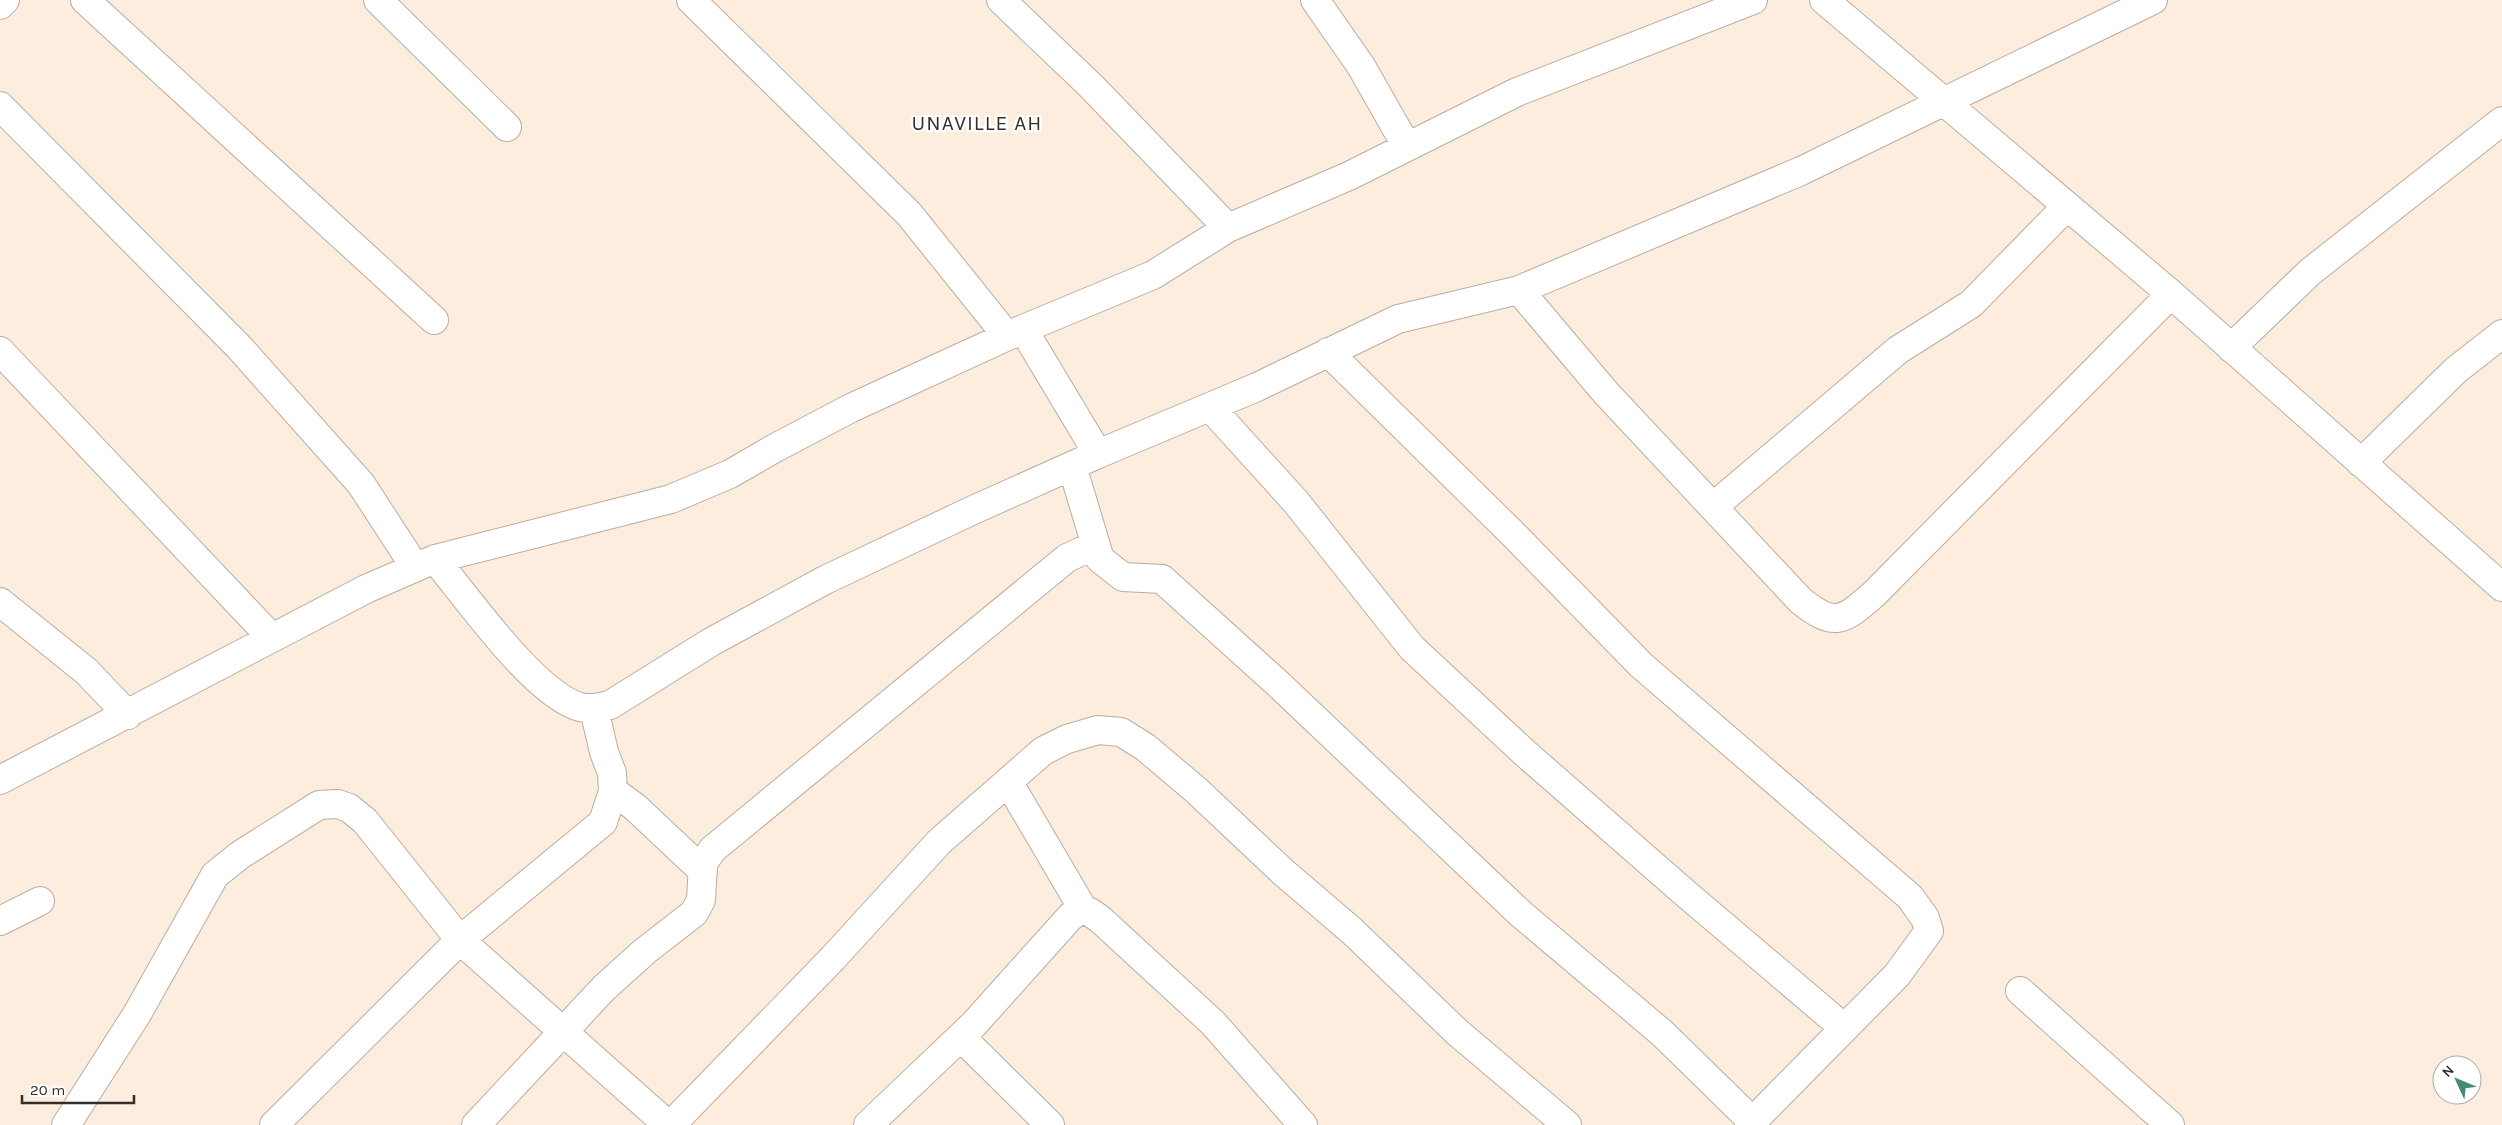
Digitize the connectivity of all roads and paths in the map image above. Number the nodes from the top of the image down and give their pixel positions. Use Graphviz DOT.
graph roads {
  1 [pos="5,0"];
  2 [pos="85,0"];
  3 [pos="378,0"];
  4 [pos="691,0"];
  5 [pos="1001,0"];
  6 [pos="1315,0"];
  7 [pos="1754,0"];
  8 [pos="1824,0"];
  9 [pos="2153,0"];
  10 [pos="0,5"];
  11 [pos="1946,102"];
  12 [pos="0,106"];
  13 [pos="2502,121"];
  14 [pos="507,127"];
  15 [pos="1407,147"];
  16 [pos="2067,206"];
  17 [pos="1228,228"];
  18 [pos="1519,290"];
  19 [pos="2171,294"];
  20 [pos="434,320"];
  21 [pos="1015,332"];
  22 [pos="2502,334"];
  23 [pos="2231,348"];
  24 [pos="0,351"];
  25 [pos="1328,352"];
  26 [pos="1210,407"];
  27 [pos="1098,454"];
  28 [pos="2361,463"];
  29 [pos="1072,466"];
  30 [pos="1713,507"];
  31 [pos="1095,545"];
  32 [pos="425,563"];
  33 [pos="2502,588"];
  34 [pos="0,602"];
  35 [pos="272,638"];
  36 [pos="594,709"];
  37 [pos="128,715"];
  38 [pos="0,780"];
  39 [pos="1009,783"];
  40 [pos="613,791"];
  41 [pos="703,871"];
  42 [pos="40,901"];
  43 [pos="1083,909"];
  44 [pos="0,921"];
  45 [pos="460,940"];
  46 [pos="2020,991"];
  47 [pos="1844,1028"];
  48 [pos="562,1032"];
  49 [pos="961,1037"];
  50 [pos="1750,1123"];
  51 [pos="66,1125"];
  52 [pos="274,1125"];
  53 [pos="476,1125"];
  54 [pos="669,1125"];
  55 [pos="868,1125"];
  56 [pos="1050,1125"];
  57 [pos="1303,1125"];
  58 [pos="1567,1125"];
  59 [pos="2170,1125"];
  1 -- 10 [label="street"];
  2 -- 20 [label="street"];
  3 -- 14 [label="street"];
  4 -- 21 [label="street"];
  5 -- 17 [label="street"];
  6 -- 15 [label="street"];
  7 -- 15 [label="street"];
  8 -- 11 [label="street"];
  9 -- 11 [label="street"];
  11 -- 16 [label="street"];
  11 -- 18 [label="street"];
  12 -- 32 [label="street"];
  13 -- 23 [label="street"];
  15 -- 17 [label="street"];
  16 -- 19 [label="street"];
  16 -- 30 [label="street"];
  17 -- 21 [label="street"];
  18 -- 25 [label="street"];
  18 -- 30 [label="street"];
  19 -- 23 [label="street"];
  19 -- 30 [label="street"];
  21 -- 27 [label="street"];
  21 -- 32 [label="street"];
  22 -- 28 [label="street"];
  23 -- 28 [label="street"];
  24 -- 35 [label="street"];
  25 -- 26 [label="street"];
  25 -- 47 [label="street"];
  26 -- 27 [label="street"];
  26 -- 47 [label="street"];
  27 -- 29 [label="street"];
  28 -- 33 [label="street"];
  29 -- 31 [label="street"];
  29 -- 36 [label="street"];
  31 -- 41 [label="street"];
  31 -- 50 [label="street"];
  32 -- 35 [label="street"];
  32 -- 36 [label="street"];
  34 -- 37 [label="street"];
  35 -- 37 [label="street"];
  36 -- 40 [label="street"];
  37 -- 38 [label="street"];
  39 -- 43 [label="street"];
  39 -- 54 [label="street"];
  39 -- 58 [label="street"];
  40 -- 41 [label="street"];
  40 -- 45 [label="street"];
  41 -- 48 [label="street"];
  42 -- 44 [label="street"];
  43 -- 49 [label="street"];
  43 -- 57 [label="street"];
  45 -- 48 [label="street"];
  45 -- 51 [label="street"];
  45 -- 52 [label="street"];
  46 -- 59 [label="street"];
  47 -- 50 [label="street"];
  48 -- 53 [label="street"];
  48 -- 54 [label="street"];
  49 -- 55 [label="street"];
  49 -- 56 [label="street"];
}
